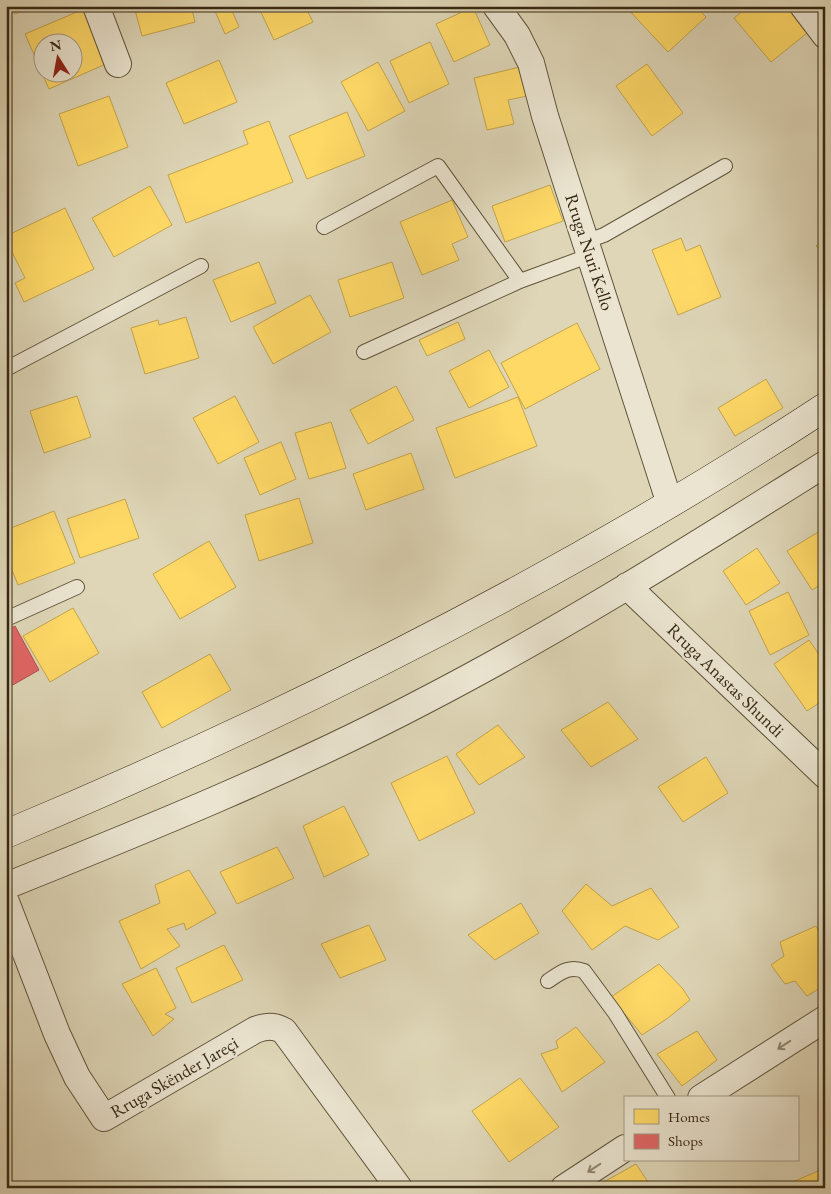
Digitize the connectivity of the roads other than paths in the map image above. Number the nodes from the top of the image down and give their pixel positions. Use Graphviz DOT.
graph roads {
  1 [pos="96,6"];
  2 [pos="496,6"];
  3 [pos="803,6"];
  4 [pos="825,35"];
  5 [pos="118,64"];
  6 [pos="724,166"];
  7 [pos="324,227"];
  8 [pos="589,248"];
  9 [pos="202,266"];
  10 [pos="520,281"];
  11 [pos="364,352"];
  12 [pos="6,369"];
  13 [pos="825,407"];
  14 [pos="825,464"];
  15 [pos="670,504"];
  16 [pos="627,586"];
  17 [pos="77,587"];
  18 [pos="6,619"];
  19 [pos="825,775"];
  20 [pos="6,834"];
  21 [pos="6,886"];
  22 [pos="6,902"];
  23 [pos="548,981"];
  24 [pos="825,1019"];
  25 [pos="667,1096"];
  26 [pos="704,1096"];
  27 [pos="624,1149"];
  28 [pos="399,1188"];
  29 [pos="564,1188"];
  1 -- 5 [label="street"];
  2 -- 8 [label="street, Rruga Nuri Kello"];
  3 -- 4 [label="street"];
  6 -- 8 [label="lane"];
  7 -- 10 [label="lane"];
  8 -- 10 [label="lane"];
  8 -- 15 [label="street, Rruga Nuri Kello"];
  9 -- 12 [label="lane"];
  10 -- 11 [label="lane"];
  13 -- 15 [label="street"];
  14 -- 16 [label="street"];
  15 -- 20 [label="street"];
  16 -- 19 [label="street, Rruga Anastas Shundi"];
  16 -- 21 [label="street"];
  17 -- 18 [label="lane"];
  22 -- 28 [label="street, Rruga Skënder Jareçi"];
  23 -- 25 [label="lane"];
  24 -- 26 [label="street, one-way"];
  27 -- 29 [label="street, one-way"];
}
